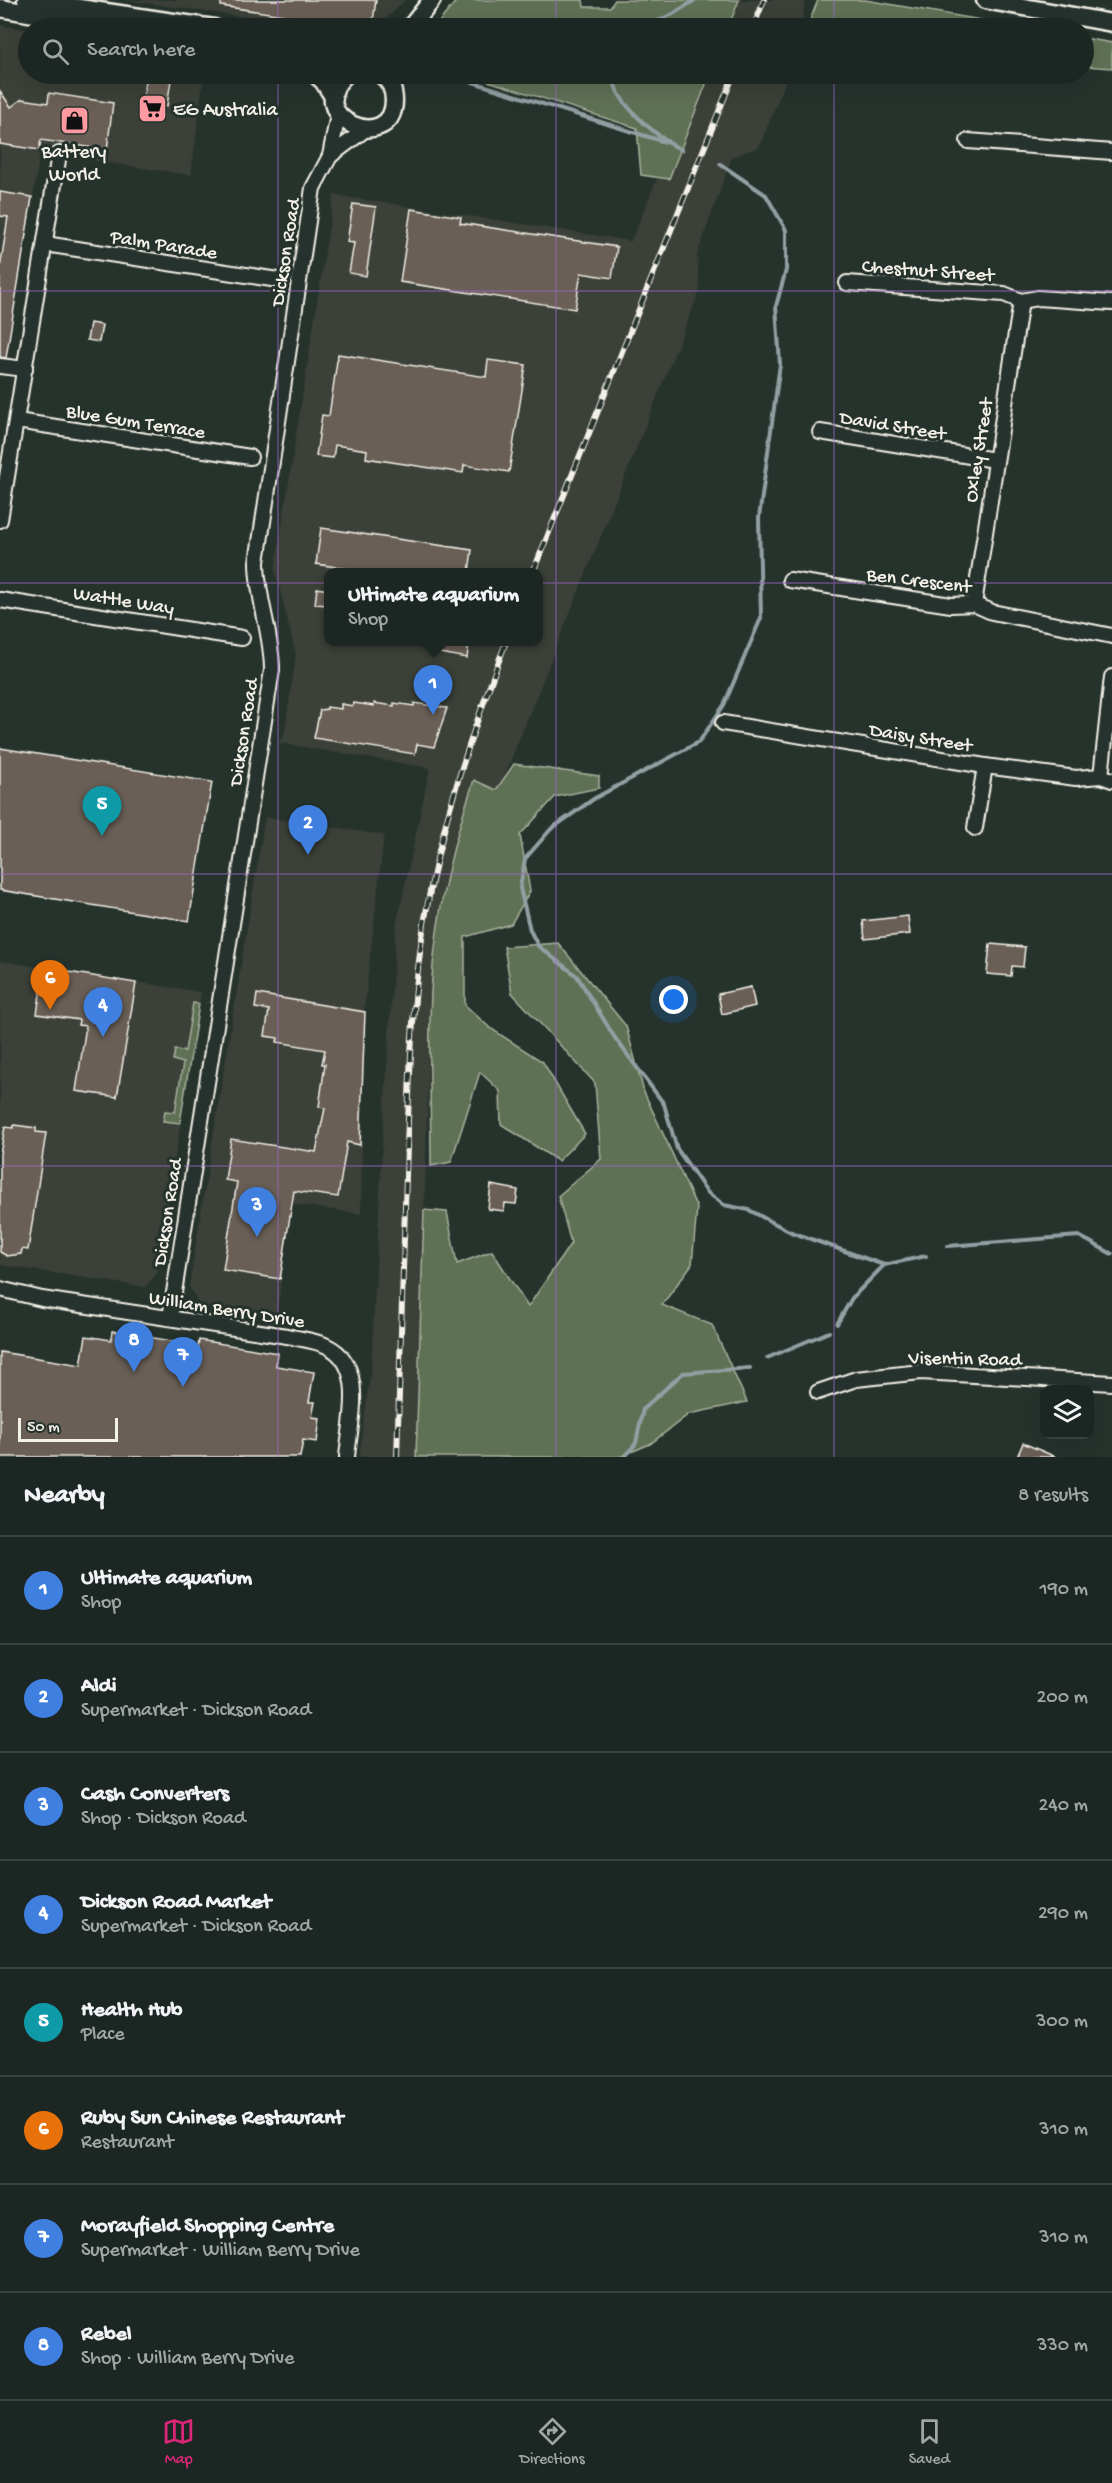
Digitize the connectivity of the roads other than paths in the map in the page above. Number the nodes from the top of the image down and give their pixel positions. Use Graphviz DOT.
graph roads {
  1 [pos="26,0"];
  2 [pos="432,0"];
  3 [pos="985,0"];
  4 [pos="0,8"];
  5 [pos="57,18"];
  6 [pos="147,18"];
  7 [pos="418,18"];
  8 [pos="1084,18"];
  9 [pos="1094,20"];
  10 [pos="1112,23"];
  11 [pos="325,84"];
  12 [pos="338,84"];
  13 [pos="390,84"];
  14 [pos="394,84"];
  15 [pos="394,91"];
  16 [pos="334,98"];
  17 [pos="338,114"];
  18 [pos="366,129"];
  19 [pos="968,141"];
  20 [pos="1112,152"];
  21 [pos="59,154"];
  22 [pos="330,156"];
  23 [pos="45,244"];
  24 [pos="278,279"];
  25 [pos="847,283"];
  26 [pos="1020,301"];
  27 [pos="1112,303"];
  28 [pos="0,366"];
  29 [pos="25,369"];
  30 [pos="17,421"];
  31 [pos="820,432"];
  32 [pos="250,457"];
  33 [pos="995,460"];
  34 [pos="0,520"];
  35 [pos="790,580"];
  36 [pos="0,600"];
  37 [pos="974,604"];
  38 [pos="1112,636"];
  39 [pos="242,638"];
  40 [pos="1112,678"];
  41 [pos="723,723"];
  42 [pos="985,766"];
  43 [pos="1106,778"];
  44 [pos="975,828"];
  45 [pos="0,1289"];
  46 [pos="170,1318"];
  47 [pos="1112,1383"];
  48 [pos="818,1392"];
  49 [pos="347,1457"];
  1 -- 6 [label="street"];
  2 -- 7 [label="street"];
  3 -- 8 [label="street"];
  4 -- 5 [label="street"];
  9 -- 10 [label="street"];
  11 -- 16 [label="street"];
  12 -- 16 [label="street"];
  13 -- 15 [label="street"];
  14 -- 15 [label="street"];
  15 -- 18 [label="street"];
  16 -- 17 [label="street"];
  17 -- 18 [label="street"];
  17 -- 22 [label="street, Dickson Road"];
  18 -- 22 [label="street, Dickson Road"];
  19 -- 20 [label="street"];
  21 -- 23 [label="street"];
  22 -- 46 [label="street, Dickson Road"];
  23 -- 24 [label="street, Palm Parade"];
  23 -- 29 [label="street"];
  25 -- 26 [label="street, Chestnut Street"];
  26 -- 27 [label="street, Chestnut Street"];
  26 -- 33 [label="street, Oxley Street"];
  28 -- 29 [label="street"];
  29 -- 30 [label="street"];
  30 -- 32 [label="street, Blue Gum Terrace"];
  30 -- 34 [label="street"];
  31 -- 33 [label="street, David Street"];
  33 -- 37 [label="street, Oxley Street"];
  35 -- 37 [label="street, Ben Crescent"];
  36 -- 39 [label="street, Wattle Way"];
  37 -- 38 [label="street, Ben Crescent"];
  40 -- 43 [label="street"];
  41 -- 42 [label="street, Daisy Street"];
  42 -- 43 [label="street, Daisy Street"];
  42 -- 44 [label="street"];
  45 -- 46 [label="street, William Berry Drive"];
  46 -- 49 [label="street, William Berry Drive"];
  47 -- 48 [label="street, Visentin Road"];
}
